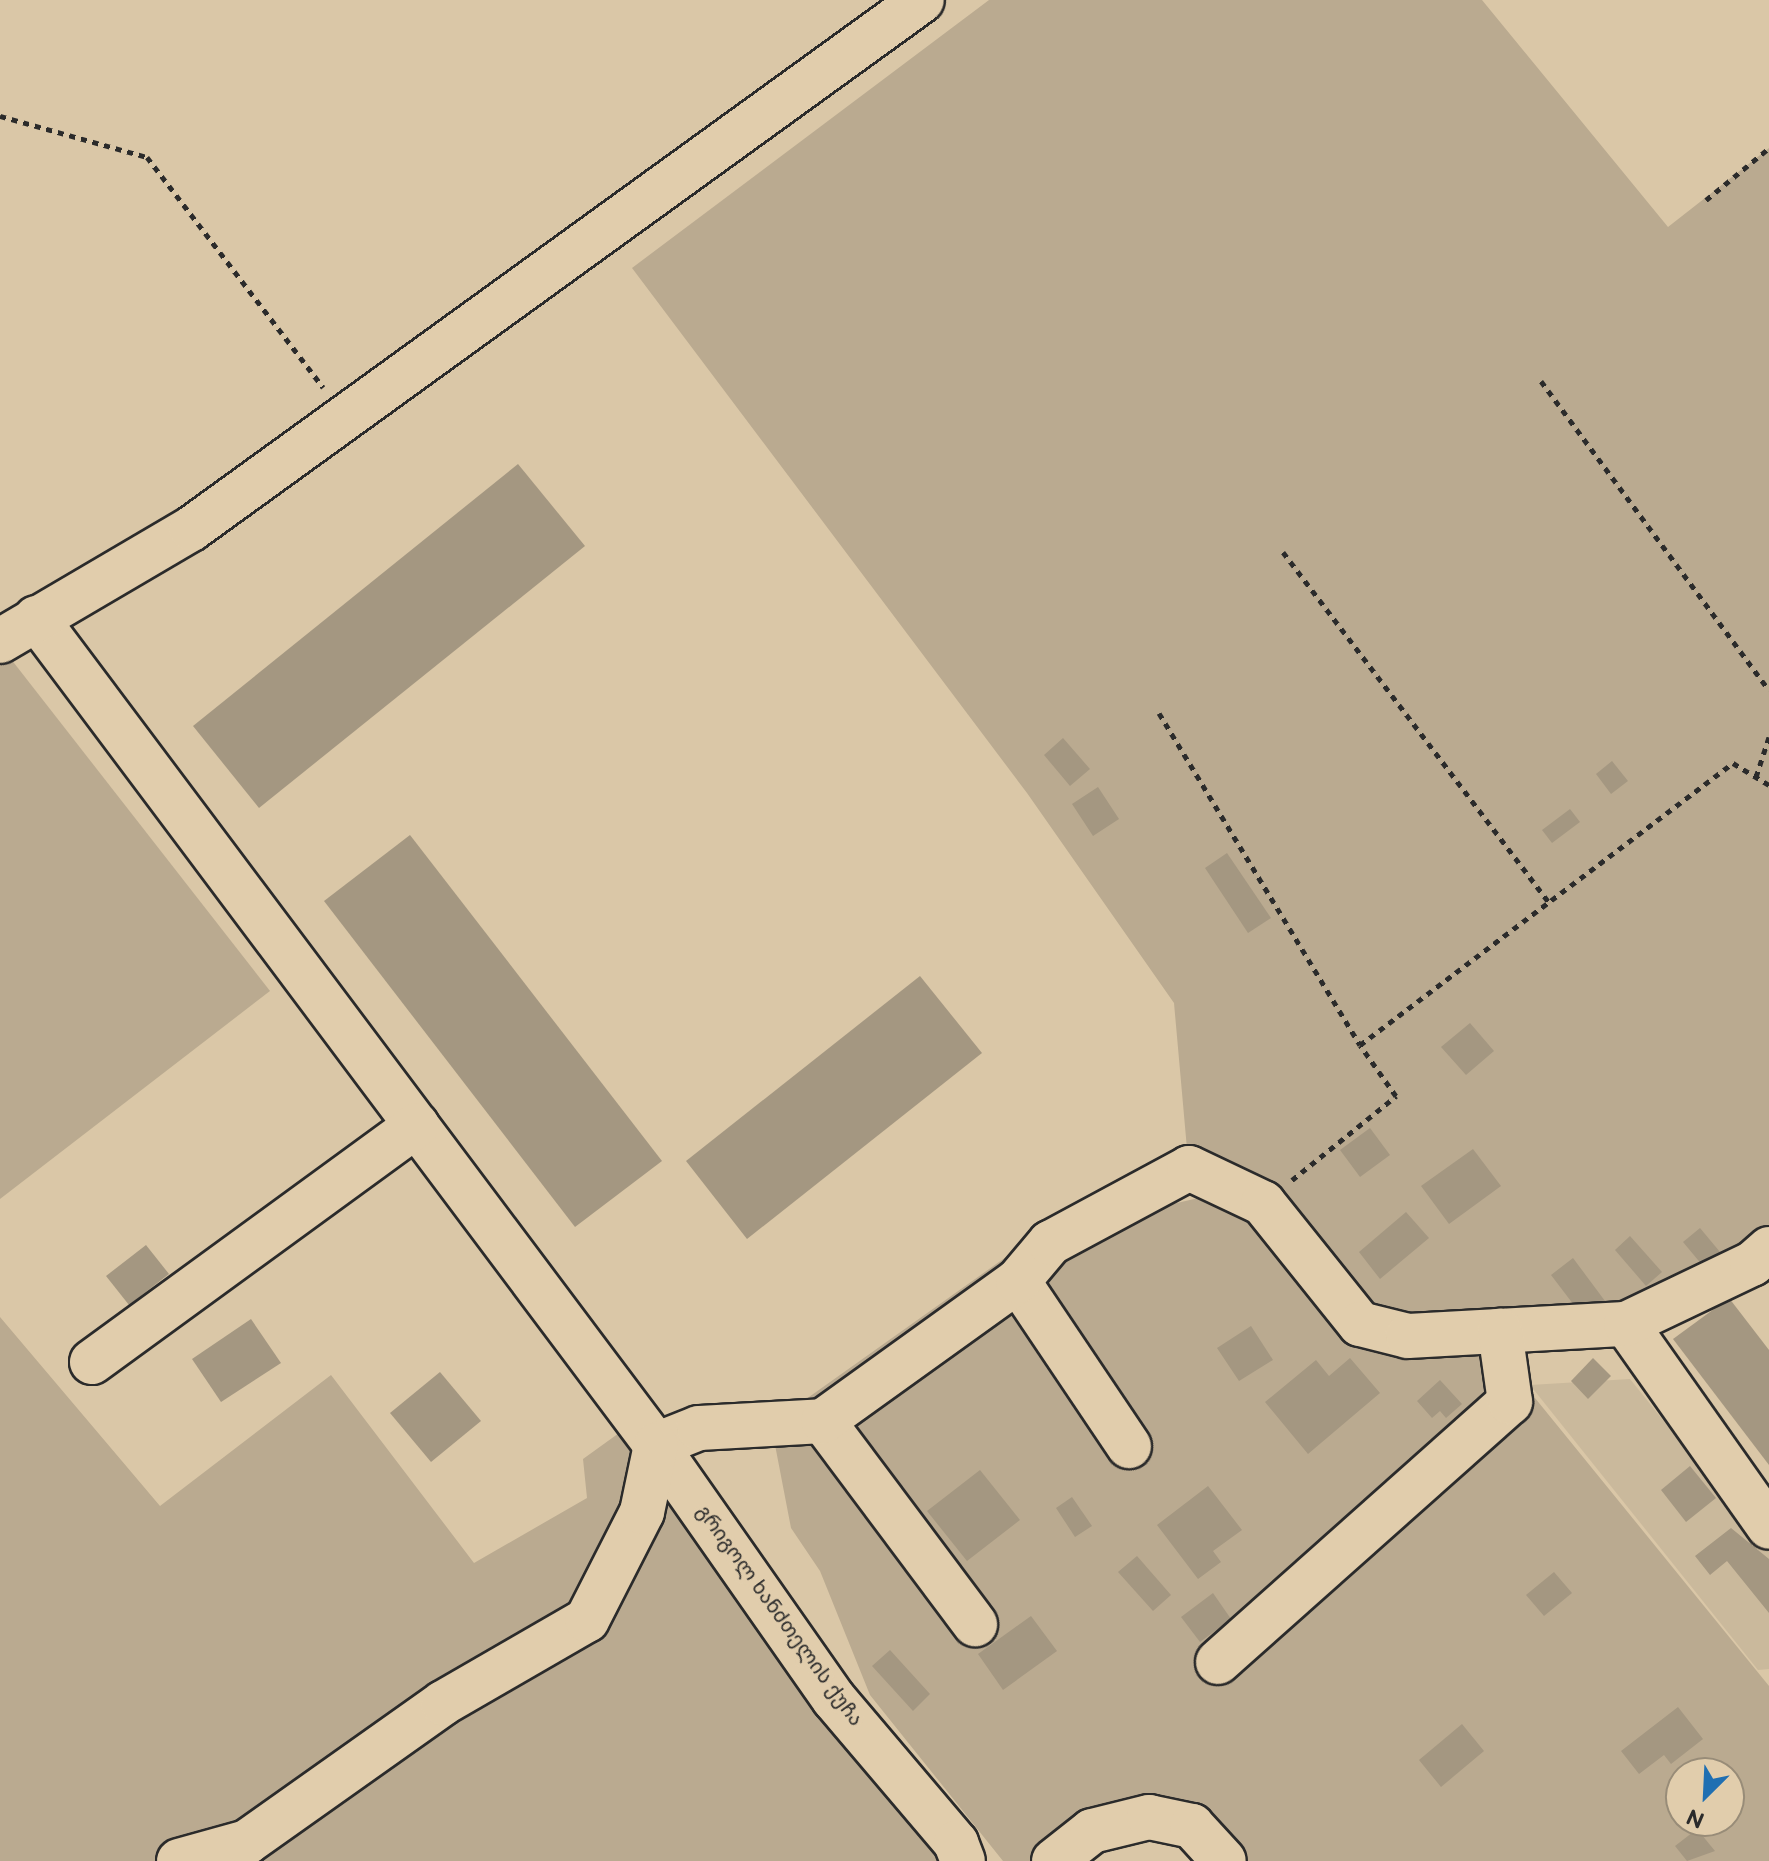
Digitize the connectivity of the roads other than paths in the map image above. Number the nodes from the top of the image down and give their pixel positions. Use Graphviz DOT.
graph roads {
  1 [pos="922,0"];
  2 [pos="18,629"];
  3 [pos="417,1125"];
  4 [pos="1763,1266"];
  5 [pos="1018,1281"];
  6 [pos="1626,1324"];
  7 [pos="1500,1331"];
  8 [pos="92,1362"];
  9 [pos="823,1421"];
  10 [pos="656,1445"];
  11 [pos="1129,1446"];
  12 [pos="1769,1527"];
  13 [pos="975,1624"];
  14 [pos="1218,1662"];
  15 [pos="179,1861"];
  16 [pos="963,1861"];
  17 [pos="1054,1861"];
  18 [pos="1224,1861"];
  1 -- 2 [label="street"];
  2 -- 3 [label="street, გრიგოლ ხანძთელის ქუჩა"];
  3 -- 8 [label="street"];
  3 -- 10 [label="street, გრიგოლ ხანძთელის ქუჩა"];
  4 -- 6 [label="street"];
  5 -- 7 [label="street"];
  5 -- 9 [label="street"];
  5 -- 11 [label="street"];
  6 -- 7 [label="street"];
  6 -- 12 [label="street"];
  7 -- 14 [label="street"];
  9 -- 10 [label="street"];
  9 -- 13 [label="street"];
  10 -- 15 [label="street"];
  10 -- 16 [label="street, გრიგოლ ხანძთელის ქუჩა"];
  17 -- 18 [label="street"];
}
